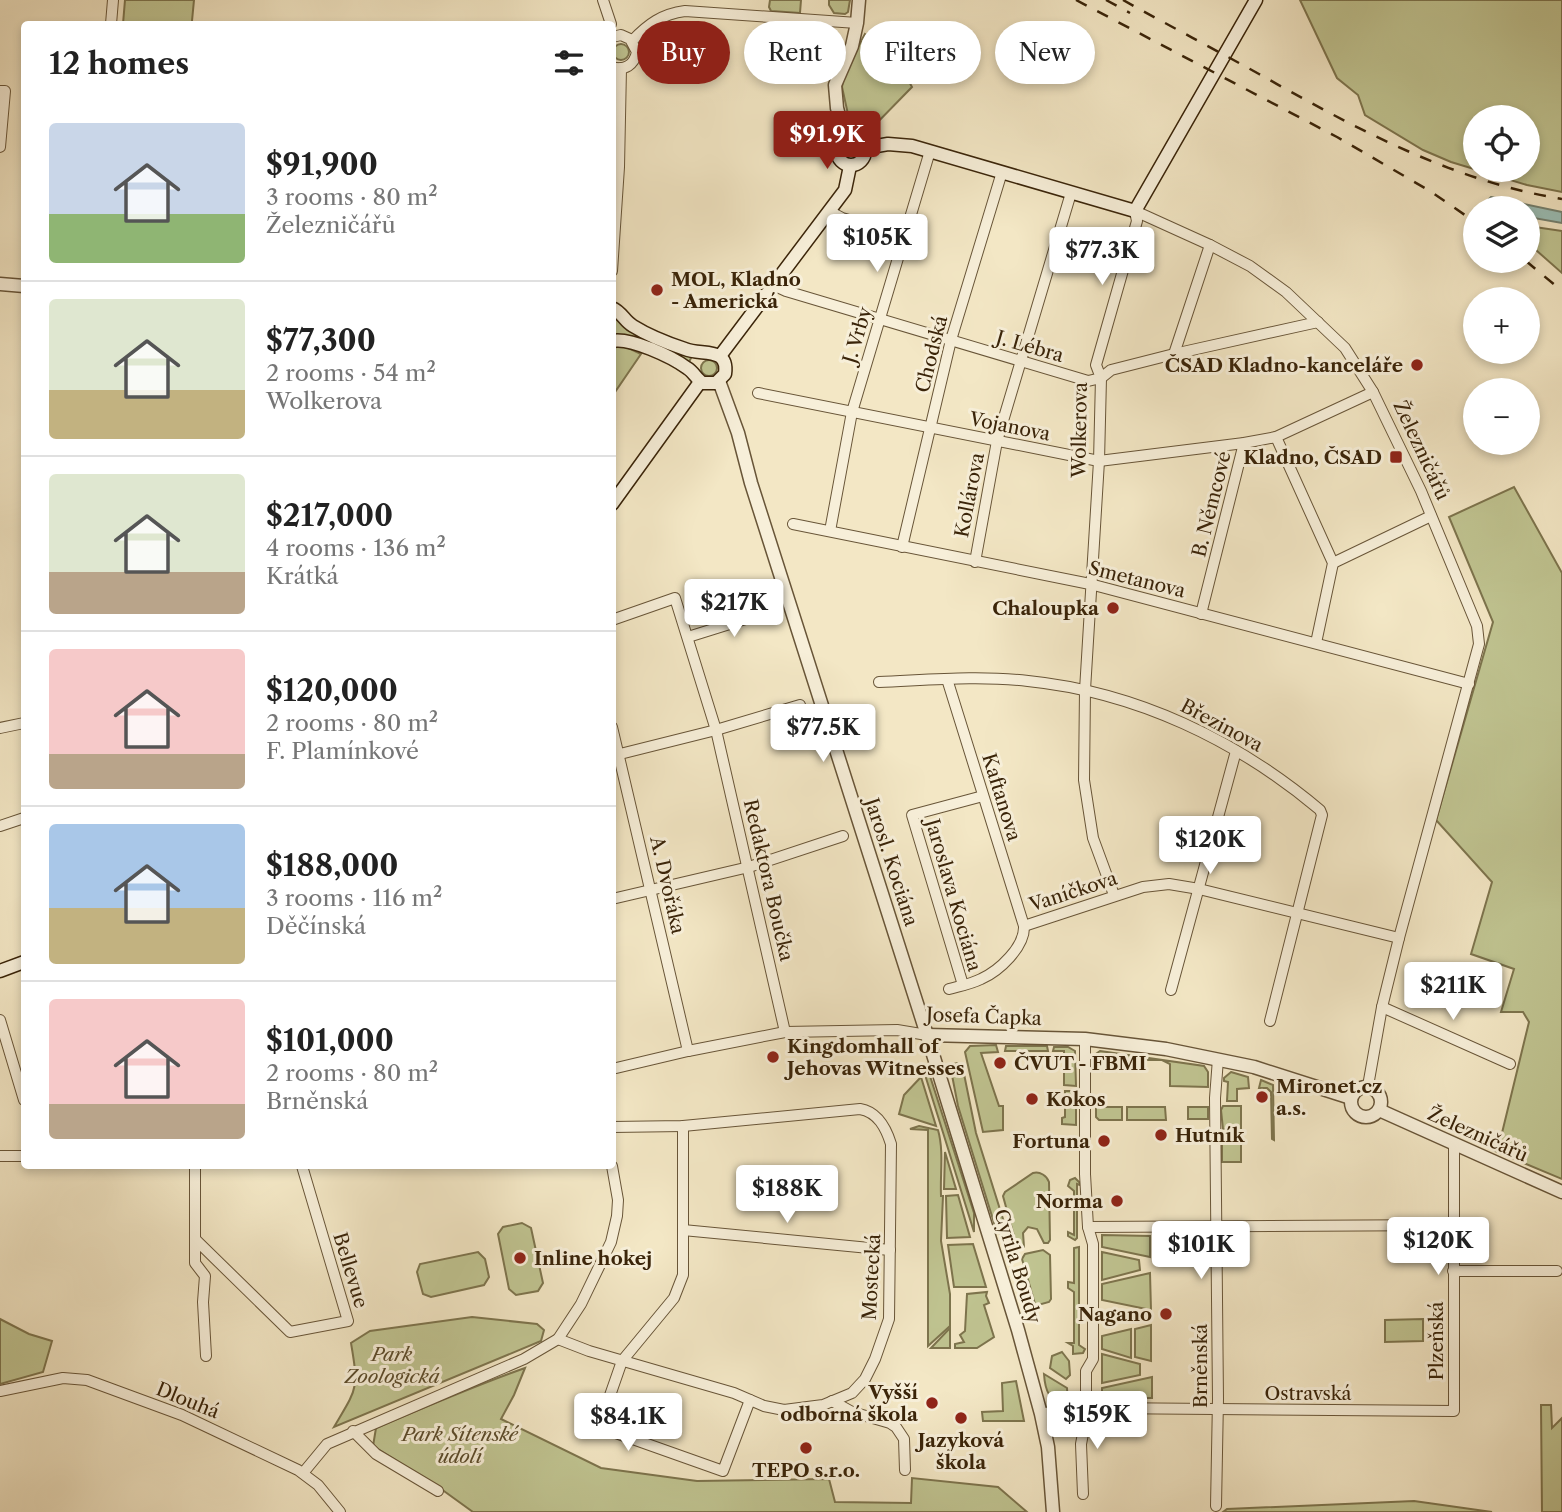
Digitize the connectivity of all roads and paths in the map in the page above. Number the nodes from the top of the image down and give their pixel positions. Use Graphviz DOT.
graph roads {
  1 [pos="113,0"];
  2 [pos="603,0"];
  3 [pos="859,0"];
  4 [pos="1256,0"];
  5 [pos="111,21"];
  6 [pos="610,21"];
  7 [pos="858,23"];
  8 [pos="616,35"];
  9 [pos="632,41"];
  10 [pos="617,68"];
  11 [pos="0,91"];
  12 [pos="845,138"];
  13 [pos="0,147"];
  14 [pos="865,148"];
  15 [pos="930,151"];
  16 [pos="850,166"];
  17 [pos="1002,172"];
  18 [pos="1071,193"];
  19 [pos="616,205"];
  20 [pos="829,211"];
  21 [pos="1135,212"];
  22 [pos="904,236"];
  23 [pos="1210,245"];
  24 [pos="0,284"];
  25 [pos="21,286"];
  26 [pos="775,286"];
  27 [pos="616,310"];
  28 [pos="880,319"];
  29 [pos="1318,322"];
  30 [pos="951,340"];
  31 [pos="616,341"];
  32 [pos="1174,354"];
  33 [pos="720,356"];
  34 [pos="1021,361"];
  35 [pos="1101,378"];
  36 [pos="700,382"];
  37 [pos="719,382"];
  38 [pos="1373,391"];
  39 [pos="758,393"];
  40 [pos="852,412"];
  41 [pos="930,428"];
  42 [pos="1276,437"];
  43 [pos="997,441"];
  44 [pos="1244,443"];
  45 [pos="1098,461"];
  46 [pos="616,498"];
  47 [pos="1431,516"];
  48 [pos="793,524"];
  49 [pos="830,531"];
  50 [pos="902,547"];
  51 [pos="975,562"];
  52 [pos="1333,563"];
  53 [pos="1090,584"];
  54 [pos="771,611"];
  55 [pos="1201,614"];
  56 [pos="616,619"];
  57 [pos="688,637"];
  58 [pos="1316,643"];
  59 [pos="947,679"];
  60 [pos="879,682"];
  61 [pos="1469,684"];
  62 [pos="1085,690"];
  63 [pos="800,705"];
  64 [pos="21,724"];
  65 [pos="0,728"];
  66 [pos="716,730"];
  67 [pos="1236,751"];
  68 [pos="616,755"];
  69 [pos="983,796"];
  70 [pos="21,819"];
  71 [pos="0,826"];
  72 [pos="843,836"];
  73 [pos="749,867"];
  74 [pos="652,889"];
  75 [pos="1199,889"];
  76 [pos="1114,895"];
  77 [pos="616,898"];
  78 [pos="1298,913"];
  79 [pos="1024,926"];
  80 [pos="1399,938"];
  81 [pos="21,963"];
  82 [pos="0,971"];
  83 [pos="962,985"];
  84 [pos="949,989"];
  85 [pos="1171,990"];
  86 [pos="1382,1007"];
  87 [pos="0,1020"];
  88 [pos="1270,1021"];
  89 [pos="785,1032"];
  90 [pos="927,1035"];
  91 [pos="1085,1039"];
  92 [pos="688,1051"];
  93 [pos="1219,1059"];
  94 [pos="1510,1064"];
  95 [pos="616,1068"];
  96 [pos="1368,1086"];
  97 [pos="21,1090"];
  98 [pos="1351,1098"];
  99 [pos="1379,1110"];
  100 [pos="683,1126"];
  101 [pos="616,1127"];
  102 [pos="1454,1145"];
  103 [pos="0,1156"];
  104 [pos="21,1156"];
  105 [pos="195,1169"];
  106 [pos="303,1169"];
  107 [pos="613,1169"];
  108 [pos="1562,1192"];
  109 [pos="1452,1225"];
  110 [pos="1216,1226"];
  111 [pos="1088,1227"];
  112 [pos="683,1230"];
  113 [pos="196,1240"];
  114 [pos="890,1250"];
  115 [pos="1558,1270"];
  116 [pos="1453,1271"];
  117 [pos="558,1339"];
  118 [pos="206,1356"];
  119 [pos="622,1361"];
  120 [pos="0,1391"];
  121 [pos="750,1401"];
  122 [pos="832,1401"];
  123 [pos="1086,1409"];
  124 [pos="1217,1410"];
  125 [pos="1454,1411"];
  126 [pos="1041,1414"];
  127 [pos="353,1431"];
  128 [pos="905,1470"];
  129 [pos="303,1473"];
  130 [pos="438,1491"];
  131 [pos="1083,1494"];
  132 [pos="1216,1506"];
  133 [pos="340,1512"];
  134 [pos="1053,1512"];
  1 -- 5 [label="street"];
  2 -- 6 [label="street"];
  3 -- 7 [label="street"];
  4 -- 21 [label="street, Wolkerova"];
  7 -- 9 [label="street"];
  7 -- 12 [label="street"];
  8 -- 9 [label="street"];
  9 -- 10 [label="street"];
  10 -- 19 [label="street"];
  11 -- 13 [label="street"];
  12 -- 14 [label="street"];
  12 -- 16 [label="street"];
  14 -- 15 [label="street, Železničářů"];
  14 -- 16 [label="street"];
  15 -- 17 [label="street, Železničářů"];
  15 -- 22 [label="street, J. Vrby"];
  16 -- 20 [label="street"];
  17 -- 18 [label="street, Železničářů"];
  17 -- 30 [label="street, Chodská"];
  18 -- 21 [label="street, Železničářů"];
  18 -- 34 [label="street, Kollárova"];
  20 -- 22 [label="street"];
  20 -- 26 [label="street"];
  21 -- 23 [label="street, Železničářů"];
  21 -- 35 [label="street, Wolkerova"];
  22 -- 28 [label="street, J. Vrby"];
  23 -- 29 [label="street, Železničářů"];
  23 -- 32 [label="street"];
  24 -- 25 [label="street"];
  26 -- 28 [label="street, J. Lébra"];
  26 -- 33 [label="street"];
  27 -- 33 [label="street"];
  28 -- 30 [label="street, J. Lébra"];
  28 -- 40 [label="street, J. Vrby"];
  29 -- 32 [label="street, J. Lébra"];
  29 -- 38 [label="street, Železničářů"];
  30 -- 34 [label="street, J. Lébra"];
  30 -- 41 [label="street, Chodská"];
  31 -- 36 [label="street"];
  32 -- 35 [label="street, J. Lébra"];
  33 -- 37 [label="street"];
  34 -- 35 [label="street, J. Lébra"];
  34 -- 43 [label="street, Kollárova"];
  35 -- 45 [label="street, Wolkerova"];
  36 -- 37 [label="street"];
  36 -- 46 [label="street"];
  37 -- 90 [label="street, Jarosl. Kociána"];
  38 -- 42 [label="street, Vojanova"];
  38 -- 47 [label="street, Železničářů"];
  39 -- 40 [label="street, Vojanova"];
  40 -- 41 [label="street, Vojanova"];
  40 -- 49 [label="street, J. Vrby"];
  41 -- 43 [label="street, Vojanova"];
  41 -- 50 [label="street, Chodská"];
  42 -- 44 [label="street, Vojanova"];
  42 -- 52 [label="street"];
  43 -- 45 [label="street, Vojanova"];
  43 -- 51 [label="street, Kollárova"];
  44 -- 45 [label="street, Vojanova"];
  44 -- 55 [label="street, B. Němcové"];
  45 -- 53 [label="street, Wolkerova"];
  47 -- 52 [label="street"];
  47 -- 61 [label="street, Železničářů"];
  48 -- 49 [label="street, Smetanova"];
  49 -- 50 [label="street, Smetanova"];
  50 -- 51 [label="street, Smetanova"];
  51 -- 53 [label="street, Smetanova"];
  52 -- 58 [label="street"];
  53 -- 55 [label="street, Smetanova"];
  53 -- 62 [label="street, Wolkerova"];
  54 -- 57 [label="street"];
  55 -- 58 [label="street, Smetanova"];
  56 -- 57 [label="street, Redaktora Boučka"];
  57 -- 66 [label="street, Redaktora Boučka"];
  58 -- 61 [label="street, Smetanova"];
  59 -- 60 [label="street, Březinova"];
  59 -- 62 [label="street, Březinova"];
  59 -- 69 [label="street, Kaftanova"];
  61 -- 80 [label="street, Železničářů"];
  62 -- 67 [label="street, Březinova"];
  62 -- 76 [label="street, Wolkerova"];
  63 -- 66 [label="street"];
  64 -- 65 [label="street"];
  66 -- 68 [label="street"];
  66 -- 73 [label="street, Redaktora Boučka"];
  67 -- 75 [label="street"];
  67 -- 78 [label="street, Březinova"];
  68 -- 74 [label="street, A. Dvořáka"];
  69 -- 79 [label="street, Kaftanova"];
  69 -- 83 [label="street, Jaroslava Kociána"];
  70 -- 71 [label="street"];
  72 -- 73 [label="street"];
  73 -- 74 [label="street"];
  73 -- 89 [label="street, Redaktora Boučka"];
  74 -- 77 [label="street"];
  74 -- 92 [label="street, A. Dvořáka"];
  75 -- 76 [label="street, Vaníčkova"];
  75 -- 78 [label="street, Vaníčkova"];
  75 -- 85 [label="street"];
  76 -- 79 [label="street, Vaníčkova"];
  78 -- 80 [label="street, Vaníčkova"];
  78 -- 88 [label="street, Březinova"];
  79 -- 83 [label="street, Vaníčkova"];
  80 -- 86 [label="street, Železničářů"];
  81 -- 82 [label="street"];
  83 -- 84 [label="street, Vaníčkova"];
  86 -- 94 [label="street"];
  86 -- 96 [label="street, Železničářů"];
  87 -- 97 [label="street"];
  89 -- 90 [label="street, Josefa Čapka"];
  89 -- 92 [label="street, Josefa Čapka"];
  90 -- 91 [label="street, Josefa Čapka"];
  90 -- 126 [label="street, Cyrila Boudy"];
  91 -- 93 [label="street, Josefa Čapka"];
  91 -- 111 [label="street"];
  92 -- 95 [label="street, Josefa Čapka"];
  93 -- 98 [label="street, Josefa Čapka"];
  93 -- 110 [label="street, Brněnská"];
  96 -- 98 [label="street"];
  96 -- 99 [label="street"];
  98 -- 99 [label="street"];
  99 -- 102 [label="street, Železničářů"];
  100 -- 101 [label="street, Mostecká"];
  100 -- 112 [label="street"];
  100 -- 114 [label="street, Mostecká"];
  102 -- 108 [label="street, Železničářů"];
  102 -- 109 [label="street, Plzeňská"];
  103 -- 104 [label="street"];
  105 -- 113 [label="street"];
  106 -- 113 [label="street, Bellevue"];
  107 -- 117 [label="street"];
  109 -- 110 [label="street"];
  109 -- 116 [label="street, Plzeňská"];
  110 -- 111 [label="street"];
  110 -- 124 [label="street, Brněnská"];
  111 -- 123 [label="street"];
  112 -- 114 [label="street"];
  112 -- 119 [label="street"];
  113 -- 118 [label="street"];
  114 -- 122 [label="street, Mostecká"];
  115 -- 116 [label="street"];
  116 -- 125 [label="street, Plzeňská"];
  117 -- 119 [label="street, Mostecká"];
  117 -- 127 [label="street"];
  119 -- 121 [label="street, Mostecká"];
  119 -- 121 [label="street"];
  120 -- 129 [label="street, Dlouhá"];
  121 -- 122 [label="street, Mostecká"];
  122 -- 128 [label="street"];
  123 -- 124 [label="street, Ostravská"];
  123 -- 126 [label="street, Ostravská"];
  123 -- 131 [label="street"];
  124 -- 125 [label="street, Ostravská"];
  124 -- 132 [label="street, Brněnská"];
  126 -- 134 [label="street, Cyrila Boudy"];
  127 -- 129 [label="street"];
  127 -- 130 [label="street"];
  129 -- 133 [label="street, Dlouhá"];
}
